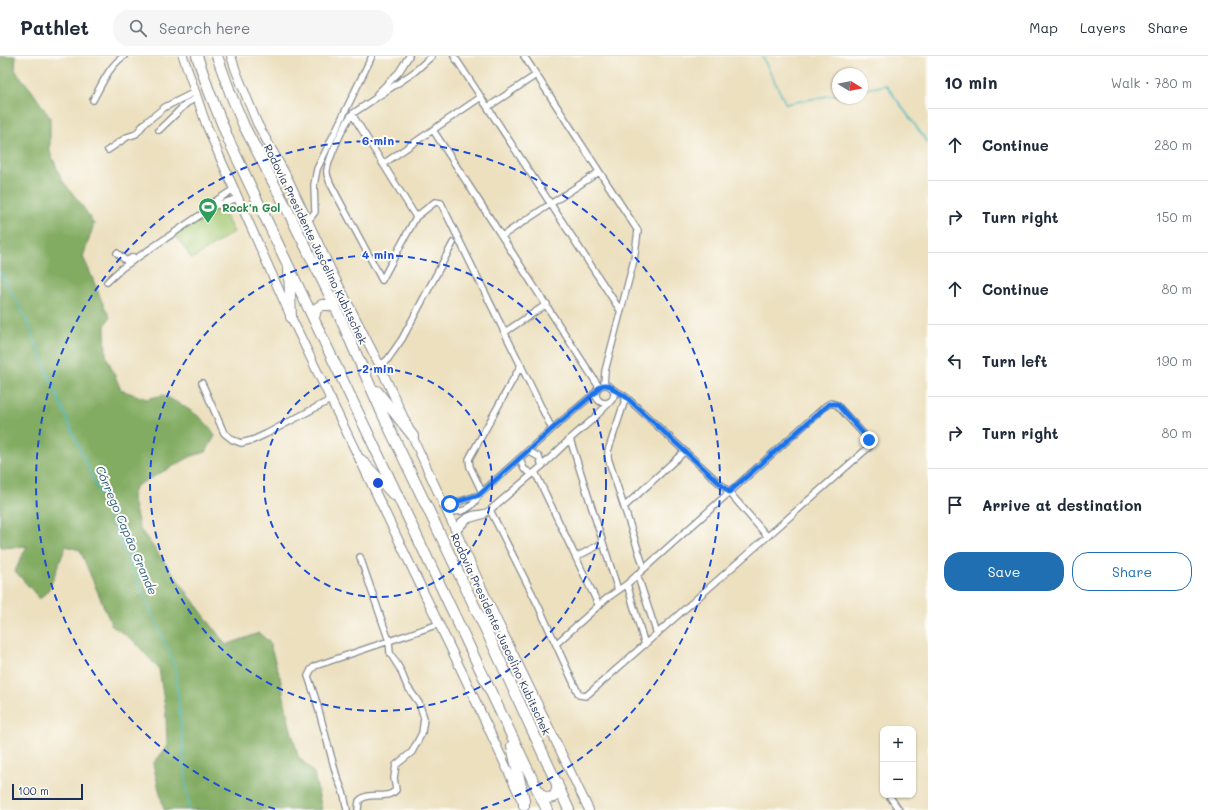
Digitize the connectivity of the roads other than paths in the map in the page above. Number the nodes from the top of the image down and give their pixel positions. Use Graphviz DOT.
graph roads {
  1 [pos="124,56"];
  2 [pos="183,56"];
  3 [pos="197,56"];
  4 [pos="217,56"];
  5 [pos="231,56"];
  6 [pos="372,56"];
  7 [pos="409,56"];
  8 [pos="432,56"];
  9 [pos="454,56"];
  10 [pos="524,56"];
  11 [pos="536,75"];
  12 [pos="196,95"];
  13 [pos="481,98"];
  14 [pos="93,100"];
  15 [pos="369,102"];
  16 [pos="488,107"];
  17 [pos="352,114"];
  18 [pos="160,130"];
  19 [pos="433,130"];
  20 [pos="108,150"];
  21 [pos="383,164"];
  22 [pos="599,172"];
  23 [pos="234,189"];
  24 [pos="238,198"];
  25 [pos="551,204"];
  26 [pos="416,216"];
  27 [pos="307,222"];
  28 [pos="502,236"];
  29 [pos="453,243"];
  30 [pos="117,252"];
  31 [pos="289,265"];
  32 [pos="107,282"];
  33 [pos="547,304"];
  34 [pos="336,308"];
  35 [pos="620,310"];
  36 [pos="291,317"];
  37 [pos="314,318"];
  38 [pos="505,332"];
  39 [pos="521,365"];
  40 [pos="380,366"];
  41 [pos="367,379"];
  42 [pos="202,383"];
  43 [pos="602,386"];
  44 [pos="614,390"];
  45 [pos="596,392"];
  46 [pos="626,397"];
  47 [pos="332,399"];
  48 [pos="612,400"];
  49 [pos="552,429"];
  50 [pos="413,436"];
  51 [pos="570,439"];
  52 [pos="528,451"];
  53 [pos="684,452"];
  54 [pos="520,459"];
  55 [pos="360,460"];
  56 [pos="542,466"];
  57 [pos="534,473"];
  58 [pos="729,492"];
  59 [pos="480,493"];
  60 [pos="399,500"];
  61 [pos="472,505"];
  62 [pos="446,507"];
  63 [pos="624,508"];
  64 [pos="467,509"];
  65 [pos="488,512"];
  66 [pos="472,515"];
  67 [pos="456,530"];
  68 [pos="768,536"];
  69 [pos="603,543"];
  70 [pos="360,557"];
  71 [pos="576,557"];
  72 [pos="644,568"];
  73 [pos="637,574"];
  74 [pos="627,584"];
  75 [pos="618,590"];
  76 [pos="599,606"];
  77 [pos="439,624"];
  78 [pos="657,634"];
  79 [pos="389,641"];
  80 [pos="557,643"];
  81 [pos="645,644"];
  82 [pos="510,732"];
  83 [pos="557,782"];
  84 [pos="539,794"];
  85 [pos="891,798"];
  86 [pos="525,808"];
  87 [pos="347,810"];
  88 [pos="358,810"];
  89 [pos="546,810"];
  90 [pos="569,810"];
  91 [pos="589,810"];
  92 [pos="898,810"];
  1 -- 14 [label="street"];
  2 -- 12 [label="main road"];
  3 -- 31 [label="highway"];
  4 -- 34 [label="highway, Rodovia Presidente Juscelino Kubitschek"];
  5 -- 27 [label="main road"];
  6 -- 27 [label="street"];
  7 -- 15 [label="street"];
  8 -- 15 [label="street"];
  9 -- 13 [label="street"];
  10 -- 11 [label="street"];
  11 -- 16 [label="street"];
  11 -- 22 [label="street"];
  12 -- 18 [label="street"];
  12 -- 20 [label="street"];
  12 -- 23 [label="main road"];
  13 -- 16 [label="street"];
  13 -- 19 [label="street"];
  15 -- 17 [label="street"];
  16 -- 25 [label="street"];
  17 -- 21 [label="street"];
  17 -- 26 [label="street"];
  19 -- 21 [label="street"];
  19 -- 28 [label="street"];
  21 -- 26 [label="street"];
  22 -- 25 [label="street"];
  22 -- 35 [label="street"];
  23 -- 24 [label="main road"];
  23 -- 30 [label="street"];
  24 -- 32 [label="street"];
  24 -- 36 [label="main road"];
  25 -- 28 [label="street"];
  25 -- 35 [label="street"];
  26 -- 38 [label="street"];
  27 -- 40 [label="main road"];
  28 -- 33 [label="street"];
  29 -- 40 [label="street"];
  31 -- 36 [label="highway"];
  31 -- 37 [label="highway"];
  33 -- 38 [label="street"];
  33 -- 43 [label="street"];
  34 -- 37 [label="highway"];
  34 -- 41 [label="highway, Rodovia Presidente Juscelino Kubitschek"];
  35 -- 43 [label="street"];
  36 -- 47 [label="main road"];
  37 -- 60 [label="highway"];
  38 -- 39 [label="street"];
  39 -- 49 [label="street"];
  39 -- 59 [label="street"];
  40 -- 50 [label="main road"];
  41 -- 50 [label="highway"];
  41 -- 83 [label="highway, Rodovia Presidente Juscelino Kubitschek"];
  42 -- 47 [label="street"];
  43 -- 44 [label="street"];
  43 -- 45 [label="street"];
  44 -- 46 [label="street"];
  44 -- 48 [label="street"];
  45 -- 48 [label="street"];
  45 -- 49 [label="street"];
  46 -- 48 [label="street"];
  46 -- 53 [label="street"];
  46 -- 63 [label="street"];
  47 -- 55 [label="main road"];
  48 -- 51 [label="street"];
  49 -- 52 [label="street"];
  50 -- 62 [label="main road"];
  51 -- 56 [label="street"];
  51 -- 69 [label="street"];
  52 -- 54 [label="street"];
  52 -- 56 [label="street"];
  53 -- 58 [label="street"];
  53 -- 63 [label="street"];
  54 -- 57 [label="street"];
  54 -- 59 [label="street"];
  55 -- 60 [label="highway"];
  55 -- 77 [label="main road"];
  56 -- 57 [label="street"];
  57 -- 65 [label="street"];
  57 -- 71 [label="street"];
  58 -- 68 [label="street"];
  58 -- 68 [label="street"];
  58 -- 72 [label="street"];
  59 -- 61 [label="street"];
  59 -- 62 [label="street"];
  60 -- 82 [label="highway"];
  61 -- 64 [label="street"];
  61 -- 66 [label="street"];
  62 -- 64 [label="street"];
  62 -- 67 [label="main road"];
  63 -- 72 [label="street"];
  64 -- 66 [label="street"];
  65 -- 66 [label="street"];
  65 -- 67 [label="street"];
  65 -- 80 [label="street"];
  66 -- 67 [label="street"];
  67 -- 91 [label="main road"];
  68 -- 78 [label="street"];
  69 -- 71 [label="street"];
  69 -- 75 [label="street"];
  70 -- 79 [label="street"];
  71 -- 76 [label="street"];
  72 -- 73 [label="street"];
  73 -- 74 [label="street"];
  73 -- 78 [label="street"];
  74 -- 75 [label="street"];
  74 -- 81 [label="street"];
  75 -- 76 [label="street"];
  76 -- 80 [label="street"];
  77 -- 79 [label="street"];
  77 -- 86 [label="main road"];
  78 -- 81 [label="street"];
  79 -- 87 [label="street"];
  79 -- 88 [label="street"];
  80 -- 81 [label="street"];
  82 -- 84 [label="highway"];
  82 -- 86 [label="highway"];
  83 -- 84 [label="highway"];
  83 -- 90 [label="highway, Rodovia Presidente Juscelino Kubitschek"];
  84 -- 89 [label="highway"];
  85 -- 92 [label="street"];
}
